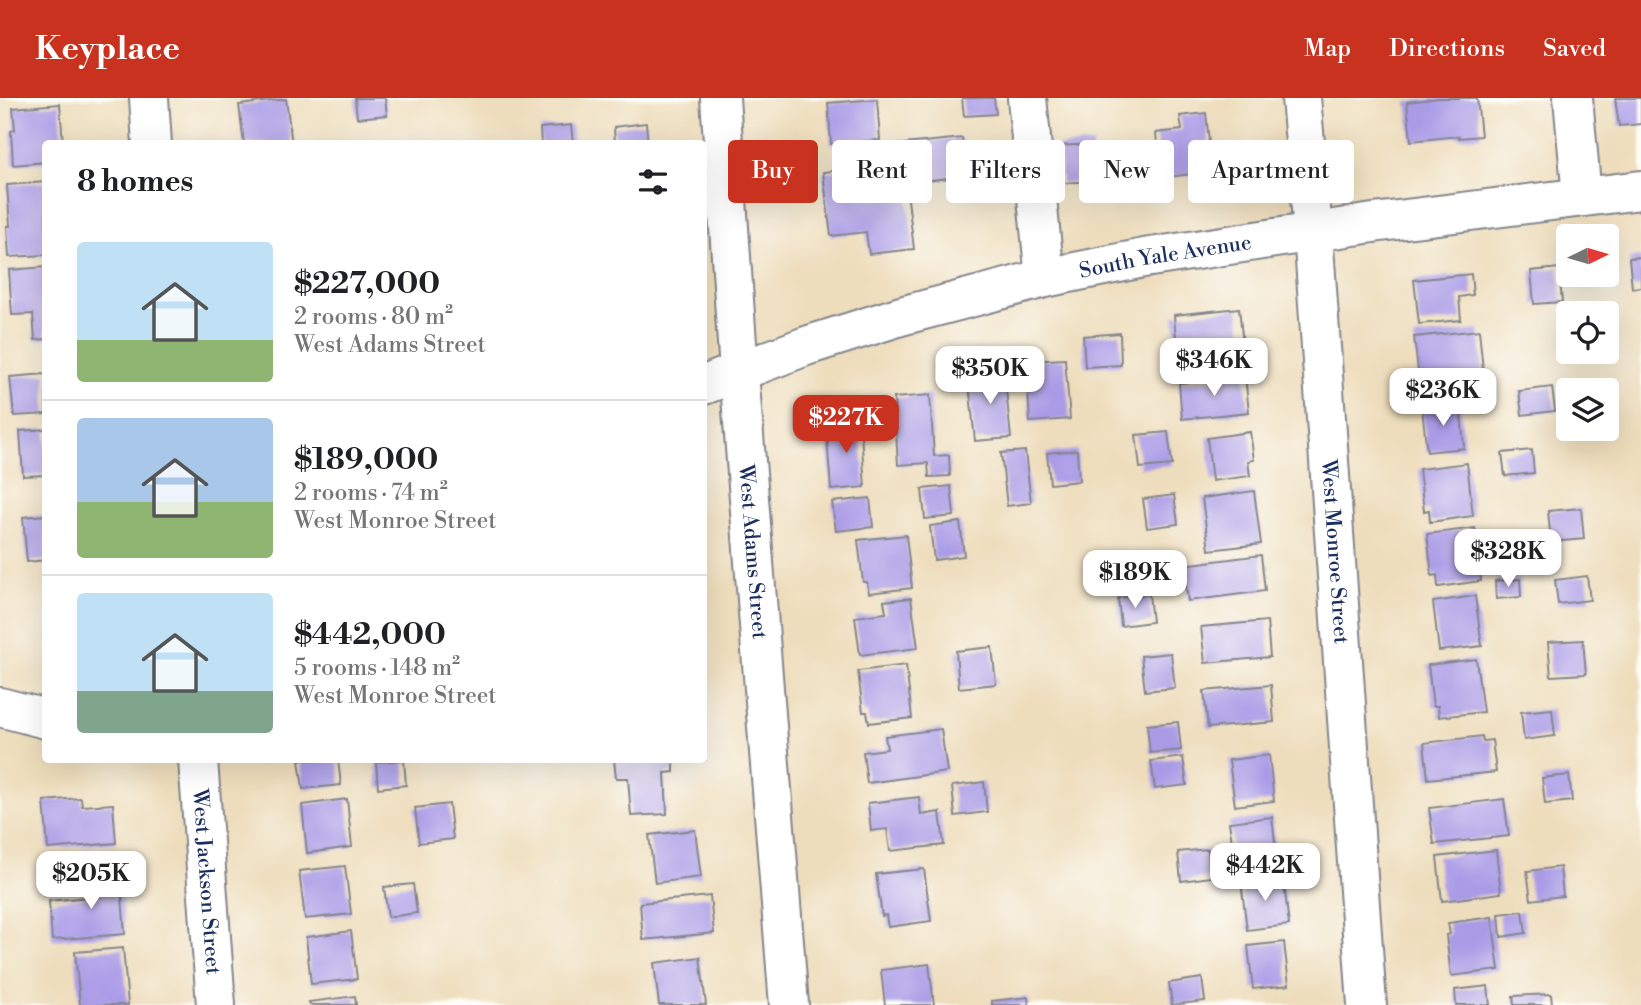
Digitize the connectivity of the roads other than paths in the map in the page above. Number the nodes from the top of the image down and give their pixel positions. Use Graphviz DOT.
graph roads {
  1 [pos="149,98"];
  2 [pos="720,98"];
  3 [pos="1027,98"];
  4 [pos="1301,98"];
  5 [pos="1573,98"];
  6 [pos="152,140"];
  7 [pos="1641,191"];
  8 [pos="1583,198"];
  9 [pos="1312,232"];
  10 [pos="1045,278"];
  11 [pos="738,372"];
  12 [pos="707,384"];
  13 [pos="0,707"];
  14 [pos="42,718"];
  15 [pos="198,763"];
  16 [pos="216,1005"];
  17 [pos="789,1005"];
  18 [pos="1367,1005"];
  1 -- 6 [label="street"];
  2 -- 11 [label="street, West Adams Street"];
  3 -- 10 [label="street"];
  4 -- 9 [label="street, West Monroe Street"];
  5 -- 8 [label="street"];
  7 -- 8 [label="street, South Yale Avenue"];
  8 -- 9 [label="street, South Yale Avenue"];
  9 -- 10 [label="street, South Yale Avenue"];
  9 -- 18 [label="street, West Monroe Street"];
  10 -- 11 [label="street, South Yale Avenue"];
  11 -- 12 [label="street, South Yale Avenue"];
  11 -- 17 [label="street, West Adams Street"];
  13 -- 14 [label="street"];
  15 -- 16 [label="street, West Jackson Street"];
}
